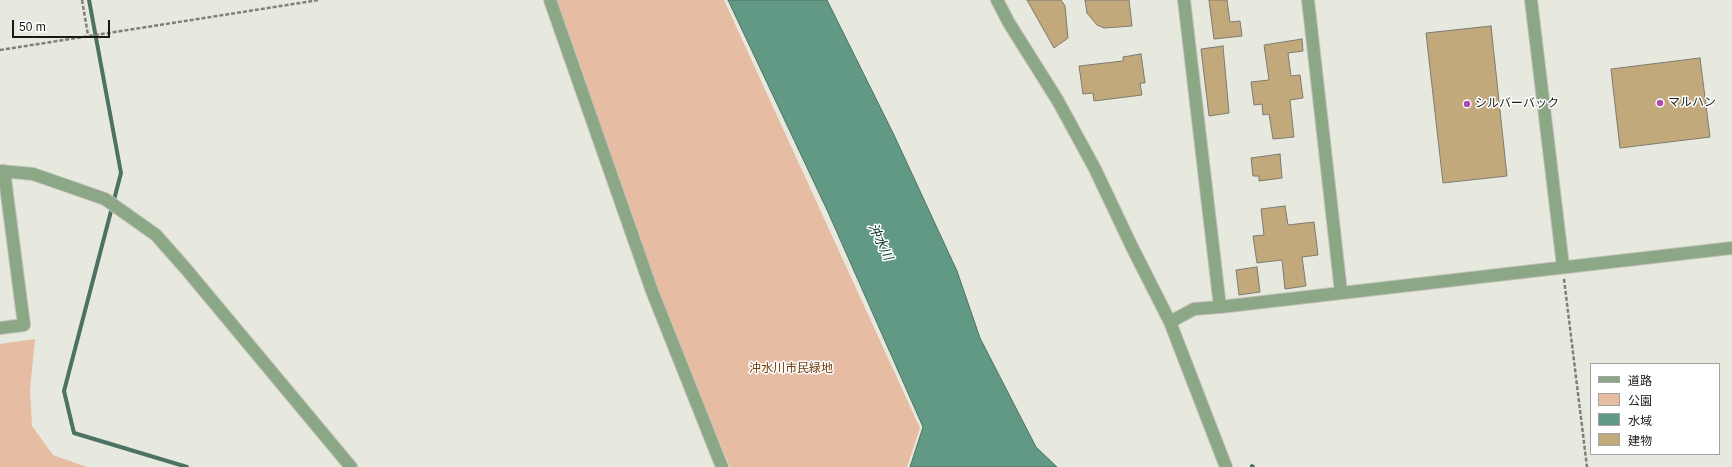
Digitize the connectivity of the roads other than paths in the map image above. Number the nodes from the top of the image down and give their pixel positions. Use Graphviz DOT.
graph roads {
  1 [pos="550,0"];
  2 [pos="997,0"];
  3 [pos="1184,0"];
  4 [pos="1308,0"];
  5 [pos="1531,0"];
  6 [pos="2,171"];
  7 [pos="1732,248"];
  8 [pos="1563,266"];
  9 [pos="1341,292"];
  10 [pos="1220,306"];
  11 [pos="1170,322"];
  12 [pos="0,328"];
  13 [pos="350,467"];
  14 [pos="722,467"];
  15 [pos="1226,467"];
  1 -- 14 [label="street"];
  2 -- 11 [label="street"];
  3 -- 10 [label="street"];
  4 -- 9 [label="street"];
  5 -- 8 [label="street"];
  6 -- 12 [label="street"];
  6 -- 13 [label="street"];
  7 -- 8 [label="street"];
  8 -- 9 [label="street"];
  9 -- 10 [label="street"];
  10 -- 11 [label="street"];
  11 -- 15 [label="street"];
}
